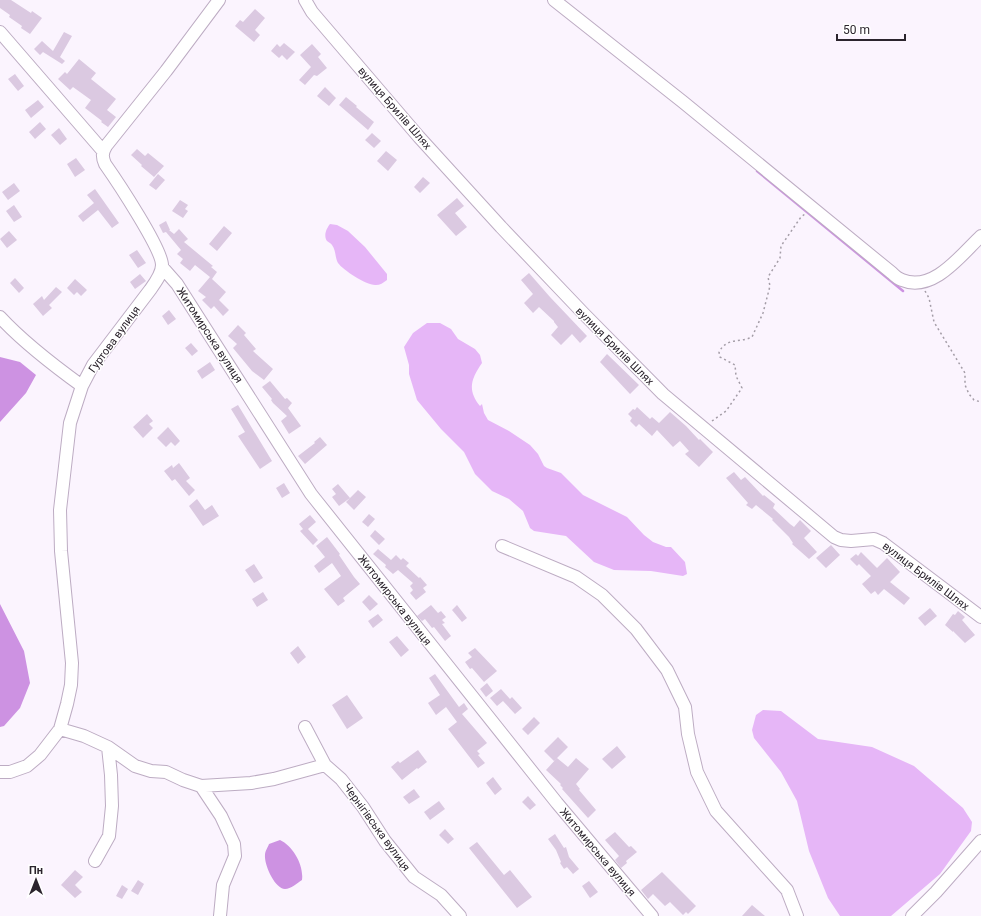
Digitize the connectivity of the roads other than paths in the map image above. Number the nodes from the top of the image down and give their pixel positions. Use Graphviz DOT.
graph roads {
  1 [pos="219,0"];
  2 [pos="305,0"];
  3 [pos="554,0"];
  4 [pos="0,32"];
  5 [pos="103,151"];
  6 [pos="981,236"];
  7 [pos="162,267"];
  8 [pos="0,317"];
  9 [pos="82,386"];
  10 [pos="502,546"];
  11 [pos="981,617"];
  12 [pos="305,727"];
  13 [pos="60,729"];
  14 [pos="108,747"];
  15 [pos="325,765"];
  16 [pos="0,772"];
  17 [pos="201,786"];
  18 [pos="981,841"];
  19 [pos="95,861"];
  20 [pos="220,916"];
  21 [pos="460,916"];
  22 [pos="652,916"];
  23 [pos="797,916"];
  24 [pos="912,916"];
  1 -- 5 [label="street"];
  2 -- 11 [label="street, вулиця Брилів Шлях"];
  3 -- 6 [label="street"];
  4 -- 5 [label="street"];
  5 -- 7 [label="street"];
  7 -- 9 [label="street, Гуртова вулиця"];
  7 -- 22 [label="street, Житомирська вулиця"];
  8 -- 9 [label="street"];
  9 -- 13 [label="street, Гуртова вулиця"];
  10 -- 23 [label="street"];
  12 -- 15 [label="street, Чернігівська вулиця"];
  13 -- 14 [label="street"];
  13 -- 16 [label="street, Гуртова вулиця"];
  14 -- 17 [label="street"];
  14 -- 19 [label="street"];
  15 -- 17 [label="street"];
  15 -- 21 [label="street, Чернігівська вулиця"];
  17 -- 20 [label="street"];
  18 -- 24 [label="street"];
}
